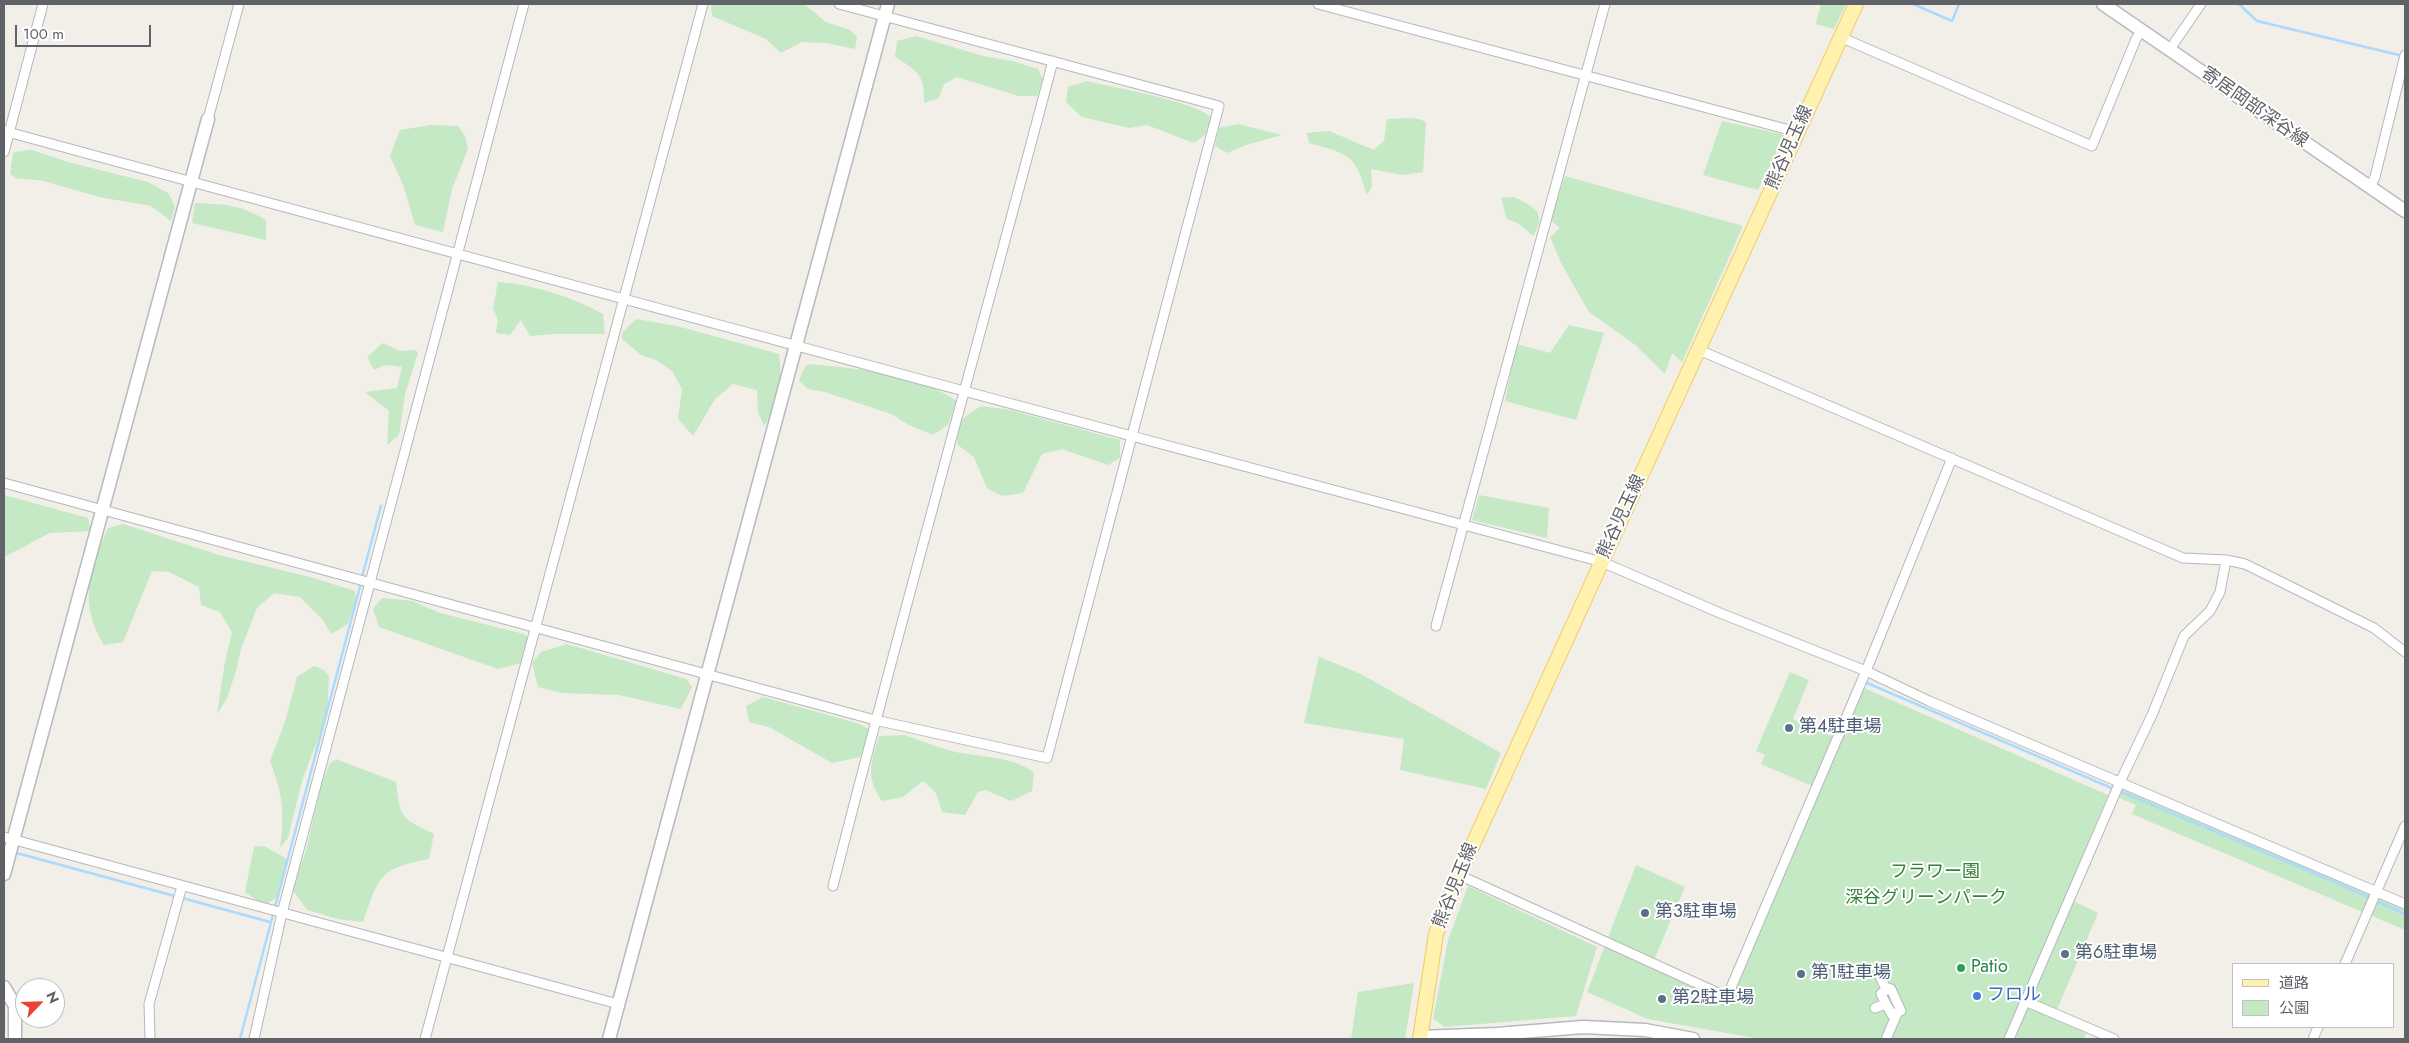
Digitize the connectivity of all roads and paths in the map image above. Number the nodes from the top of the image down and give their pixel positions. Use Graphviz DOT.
graph roads {
  1 [pos="44,4"];
  2 [pos="239,4"];
  3 [pos="524,4"];
  4 [pos="703,4"];
  5 [pos="839,4"];
  6 [pos="1318,4"];
  7 [pos="1605,4"];
  8 [pos="1856,4"];
  9 [pos="2103,4"];
  10 [pos="2201,4"];
  11 [pos="886,10"];
  12 [pos="2142,30"];
  13 [pos="1840,37"];
  14 [pos="2170,49"];
  15 [pos="2405,55"];
  16 [pos="1053,61"];
  17 [pos="1587,75"];
  18 [pos="208,119"];
  19 [pos="6,132"];
  20 [pos="1798,132"];
  21 [pos="4,152"];
  22 [pos="191,182"];
  23 [pos="2370,187"];
  24 [pos="2405,211"];
  25 [pos="457,253"];
  26 [pos="624,300"];
  27 [pos="796,347"];
  28 [pos="1699,350"];
  29 [pos="966,392"];
  30 [pos="1131,436"];
  31 [pos="1952,458"];
  32 [pos="4,483"];
  33 [pos="102,510"];
  34 [pos="1463,525"];
  35 [pos="2226,560"];
  36 [pos="1602,562"];
  37 [pos="370,582"];
  38 [pos="1436,626"];
  39 [pos="535,627"];
  40 [pos="2405,652"];
  41 [pos="1866,671"];
  42 [pos="706,676"];
  43 [pos="876,720"];
  44 [pos="2120,782"];
  45 [pos="2405,826"];
  46 [pos="9,838"];
  47 [pos="4,874"];
  48 [pos="1459,875"];
  49 [pos="182,886"];
  50 [pos="833,886"];
  51 [pos="2377,891"];
  52 [pos="2405,904"];
  53 [pos="282,913"];
  54 [pos="446,957"];
  55 [pos="2345,963"];
  56 [pos="1879,974"];
  57 [pos="4,987"];
  58 [pos="1886,989"];
  59 [pos="2025,1001"];
  60 [pos="618,1004"];
  61 [pos="1885,1004"];
  62 [pos="1875,1008"];
  63 [pos="1895,1013"];
  64 [pos="1420,1038"];
  65 [pos="15,1039"];
  66 [pos="150,1039"];
  67 [pos="254,1039"];
  68 [pos="425,1039"];
  69 [pos="609,1039"];
  70 [pos="1693,1039"];
  71 [pos="1886,1039"];
  72 [pos="2009,1039"];
  73 [pos="2114,1039"];
  1 -- 19 [label="street"];
  2 -- 18 [label="street"];
  3 -- 25 [label="street"];
  4 -- 26 [label="street"];
  5 -- 11 [label="street"];
  6 -- 17 [label="street"];
  7 -- 17 [label="street"];
  8 -- 13 [label="main road, 熊谷児玉線"];
  9 -- 12 [label="street, 寄居岡部深谷線"];
  10 -- 14 [label="street"];
  11 -- 16 [label="street"];
  11 -- 27 [label="street"];
  12 -- 13 [label="street"];
  12 -- 14 [label="street, 寄居岡部深谷線"];
  13 -- 20 [label="main road, 熊谷児玉線"];
  14 -- 23 [label="street, 寄居岡部深谷線"];
  15 -- 23 [label="street"];
  16 -- 29 [label="street"];
  16 -- 30 [label="street"];
  17 -- 20 [label="street"];
  17 -- 34 [label="street"];
  18 -- 22 [label="street"];
  19 -- 21 [label="street"];
  19 -- 22 [label="street"];
  20 -- 28 [label="main road, 熊谷児玉線"];
  22 -- 25 [label="street"];
  22 -- 33 [label="street"];
  23 -- 24 [label="street, 寄居岡部深谷線"];
  25 -- 26 [label="street"];
  25 -- 37 [label="street"];
  26 -- 27 [label="street"];
  26 -- 39 [label="street"];
  27 -- 29 [label="street"];
  27 -- 42 [label="street"];
  28 -- 31 [label="street"];
  28 -- 36 [label="main road, 熊谷児玉線"];
  29 -- 30 [label="street"];
  29 -- 43 [label="street"];
  30 -- 34 [label="street"];
  30 -- 43 [label="street"];
  31 -- 35 [label="street"];
  31 -- 41 [label="street"];
  32 -- 33 [label="street"];
  33 -- 37 [label="street"];
  33 -- 46 [label="street"];
  34 -- 36 [label="street"];
  34 -- 38 [label="street"];
  35 -- 40 [label="street"];
  35 -- 44 [label="street"];
  36 -- 41 [label="street"];
  36 -- 48 [label="main road, 熊谷児玉線"];
  37 -- 39 [label="street"];
  37 -- 53 [label="street"];
  39 -- 42 [label="street"];
  39 -- 54 [label="street"];
  41 -- 44 [label="street"];
  41 -- 48 [label="street"];
  42 -- 43 [label="street"];
  42 -- 60 [label="street"];
  43 -- 50 [label="street"];
  44 -- 51 [label="street"];
  44 -- 59 [label="street"];
  45 -- 51 [label="street"];
  46 -- 47 [label="street"];
  46 -- 49 [label="street"];
  48 -- 64 [label="main road, 熊谷児玉線"];
  49 -- 53 [label="street"];
  49 -- 66 [label="street"];
  51 -- 52 [label="street"];
  51 -- 55 [label="street"];
  53 -- 54 [label="street"];
  53 -- 67 [label="street"];
  54 -- 60 [label="street"];
  54 -- 68 [label="street"];
  56 -- 58 [label="street"];
  57 -- 65 [label="street"];
  58 -- 61 [label="street"];
  58 -- 63 [label="street"];
  59 -- 72 [label="street"];
  59 -- 73 [label="street"];
  60 -- 69 [label="street"];
  61 -- 62 [label="street"];
  61 -- 63 [label="street"];
  63 -- 71 [label="street"];
  64 -- 70 [label="street"];
}
